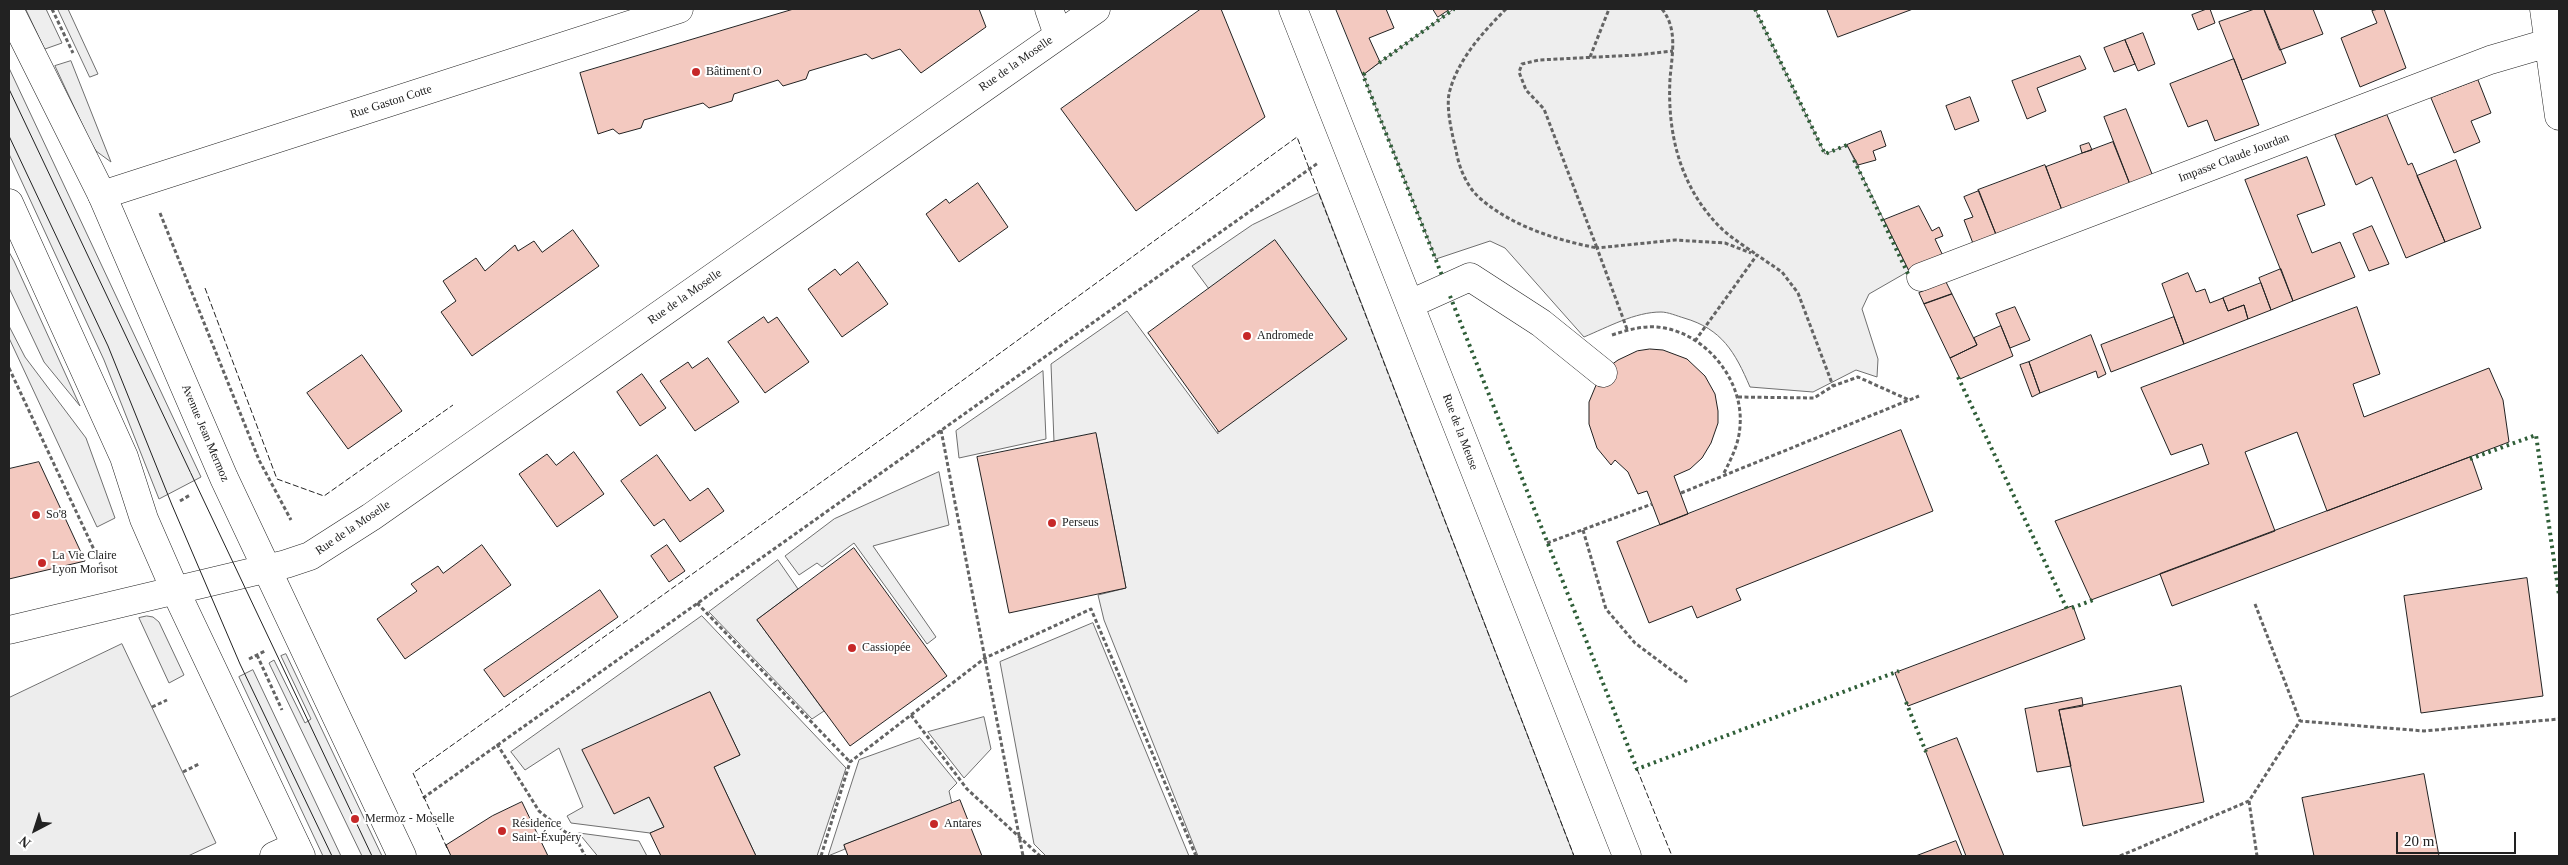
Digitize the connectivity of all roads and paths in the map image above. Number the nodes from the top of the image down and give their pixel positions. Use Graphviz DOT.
graph roads {
  1 [pos="9,9"];
  2 [pos="679,9"];
  3 [pos="1049,9"];
  4 [pos="1096,9"];
  5 [pos="1293,9"];
  6 [pos="1506,9"];
  7 [pos="1609,9"];
  8 [pos="1662,9"];
  9 [pos="2544,9"];
  10 [pos="1058,36"];
  11 [pos="2548,43"];
  12 [pos="1673,50"];
  13 [pos="1590,57"];
  14 [pos="2559,116"];
  15 [pos="1318,162"];
  16 [pos="149,180"];
  17 [pos="102,195"];
  18 [pos="10,211"];
  19 [pos="1597,248"];
  20 [pos="1757,255"];
  21 [pos="1921,277"];
  22 [pos="1410,304"];
  23 [pos="1628,330"];
  24 [pos="1604,337"];
  25 [pos="1695,341"];
  26 [pos="9,368"];
  27 [pos="1603,373"];
  28 [pos="1832,386"];
  29 [pos="1919,396"];
  30 [pos="1738,397"];
  31 [pos="1910,400"];
  32 [pos="941,430"];
  33 [pos="1722,476"];
  34 [pos="1681,493"];
  35 [pos="190,495"];
  36 [pos="180,501"];
  37 [pos="1652,504"];
  38 [pos="291,520"];
  39 [pos="1583,530"];
  40 [pos="1548,543"];
  41 [pos="266,570"];
  42 [pos="105,574"];
  43 [pos="175,590"];
  44 [pos="697,603"];
  45 [pos="2255,604"];
  46 [pos="9,630"];
  47 [pos="264,652"];
  48 [pos="257,656"];
  49 [pos="985,658"];
  50 [pos="249,659"];
  51 [pos="1687,682"];
  52 [pos="167,700"];
  53 [pos="152,707"];
  54 [pos="282,710"];
  55 [pos="911,715"];
  56 [pos="2559,719"];
  57 [pos="2300,720"];
  58 [pos="498,744"];
  59 [pos="850,762"];
  60 [pos="199,764"];
  61 [pos="183,772"];
  62 [pos="423,798"];
  63 [pos="2249,801"];
  64 [pos="1018,835"];
  65 [pos="290,853"];
  66 [pos="402,856"];
  67 [pos="585,856"];
  68 [pos="820,856"];
  69 [pos="1022,856"];
  70 [pos="1040,856"];
  71 [pos="1196,856"];
  72 [pos="1627,856"];
  73 [pos="2120,856"];
  74 [pos="2257,856"];
  1 -- 17 [label="street, Avenue Jean Mermoz"];
  2 -- 16 [label="street, Rue Gaston Cotte"];
  3 -- 10 [label="street"];
  4 -- 10 [label="street, Rue de la Moselle"];
  5 -- 22 [label="street, Rue de la Meuse"];
  6 -- 19 [label="path"];
  7 -- 13 [label="path"];
  8 -- 12 [label="path"];
  9 -- 11 [label="street"];
  10 -- 41 [label="street, Rue de la Moselle"];
  11 -- 14 [label="street"];
  11 -- 21 [label="street, Impasse Claude Jourdan"];
  12 -- 13 [label="path"];
  12 -- 20 [label="path"];
  13 -- 19 [label="path"];
  15 -- 32 [label="path"];
  16 -- 17 [label="street, Rue Gaston Cotte"];
  16 -- 38 [label="path"];
  17 -- 41 [label="street, Avenue Jean Mermoz"];
  18 -- 43 [label="street"];
  19 -- 20 [label="path"];
  19 -- 23 [label="path"];
  20 -- 25 [label="path"];
  20 -- 28 [label="path"];
  22 -- 27 [label="street"];
  22 -- 72 [label="street, Rue de la Meuse"];
  23 -- 24 [label="path"];
  23 -- 25 [label="path"];
  25 -- 30 [label="path"];
  26 -- 42 [label="path"];
  28 -- 30 [label="path"];
  28 -- 31 [label="path"];
  29 -- 31 [label="path"];
  30 -- 33 [label="path"];
  31 -- 33 [label="path"];
  32 -- 44 [label="path"];
  32 -- 49 [label="path"];
  33 -- 34 [label="path"];
  35 -- 36 [label="path"];
  37 -- 39 [label="path"];
  39 -- 40 [label="path"];
  39 -- 51 [label="path"];
  41 -- 43 [label="street, Rue de la Moselle"];
  41 -- 66 [label="street, Avenue Jean Mermoz"];
  43 -- 46 [label="street, Rue de la Moselle"];
  43 -- 65 [label="street"];
  44 -- 58 [label="path"];
  44 -- 59 [label="path"];
  45 -- 57 [label="path"];
  47 -- 48 [label="path"];
  48 -- 50 [label="path"];
  48 -- 54 [label="path"];
  49 -- 55 [label="path"];
  49 -- 64 [label="path"];
  49 -- 71 [label="path"];
  52 -- 53 [label="path"];
  55 -- 59 [label="path"];
  55 -- 64 [label="path"];
  56 -- 57 [label="path"];
  57 -- 63 [label="path"];
  58 -- 62 [label="path"];
  58 -- 67 [label="path"];
  59 -- 68 [label="path"];
  60 -- 61 [label="path"];
  63 -- 73 [label="path"];
  63 -- 74 [label="path"];
  64 -- 69 [label="path"];
  64 -- 70 [label="path"];
}
